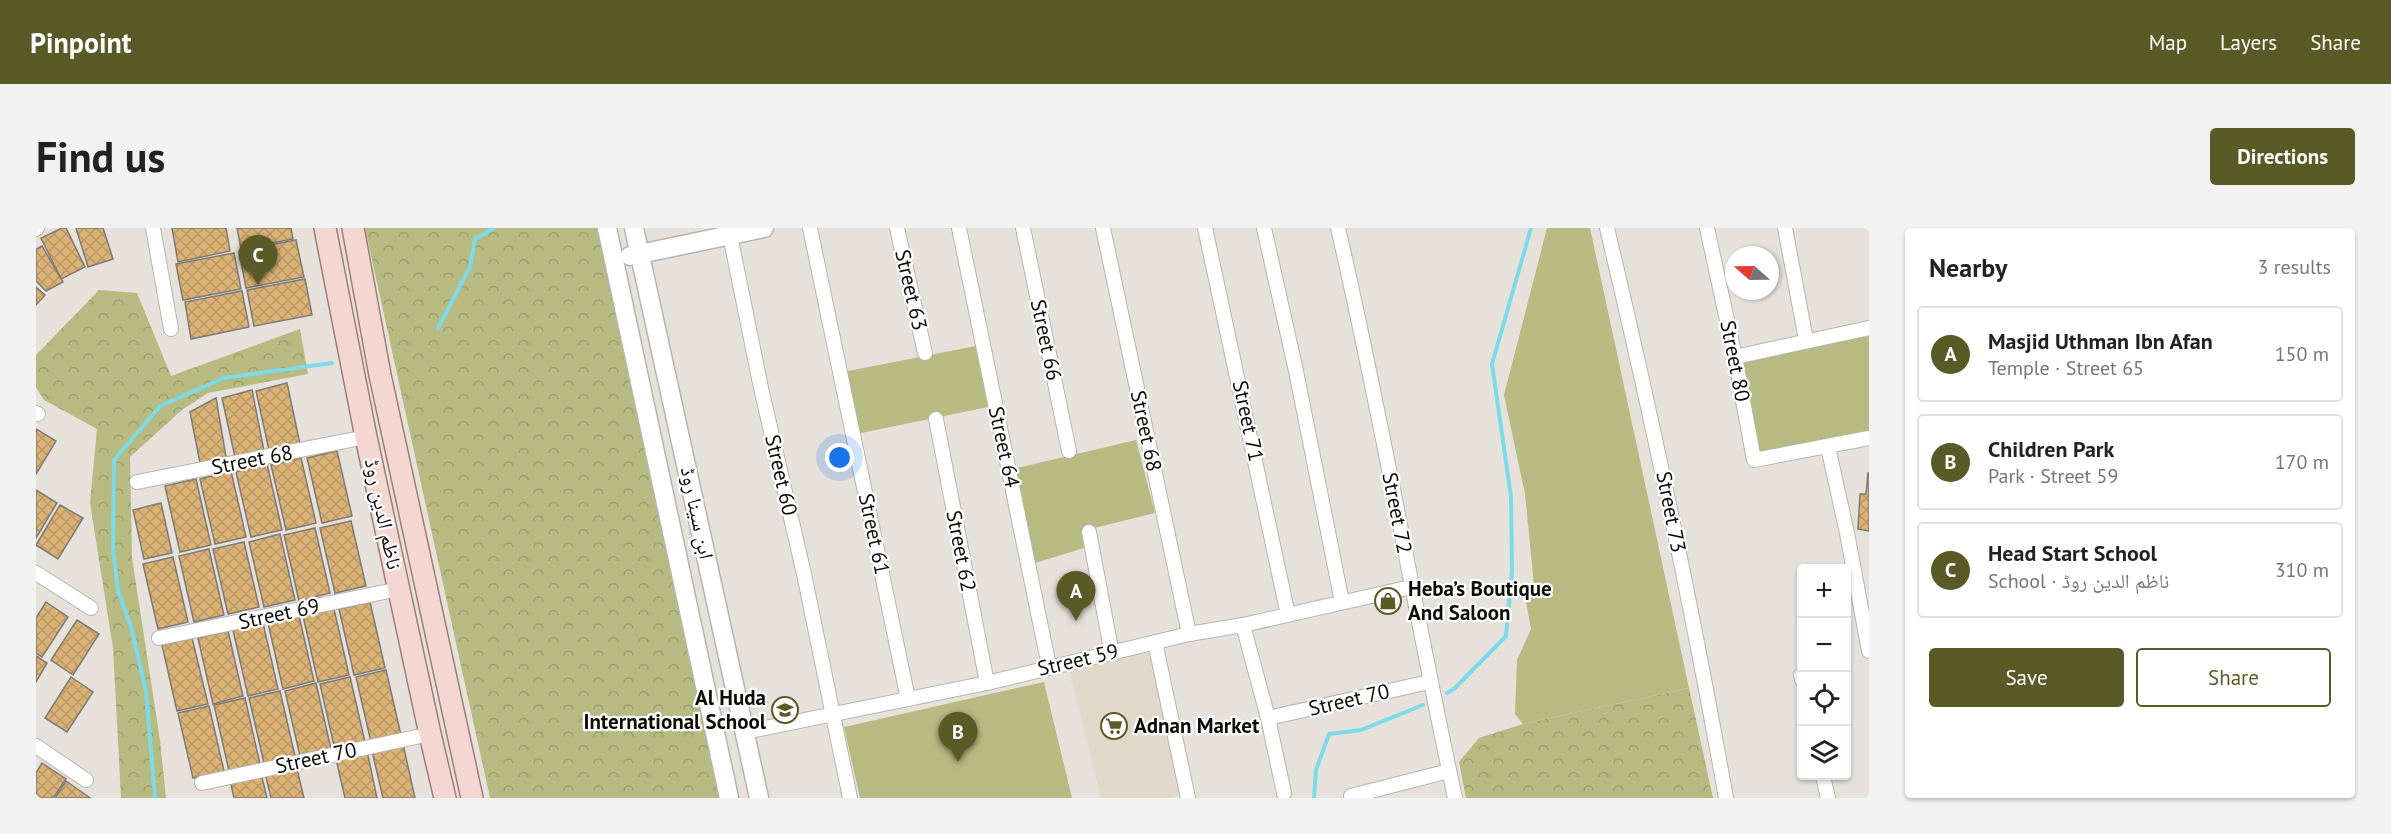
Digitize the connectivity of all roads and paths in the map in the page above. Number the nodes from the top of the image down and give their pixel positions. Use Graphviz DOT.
graph roads {
  1 [pos="153,228"];
  2 [pos="325,228"];
  3 [pos="353,228"];
  4 [pos="764,228"];
  5 [pos="810,228"];
  6 [pos="897,228"];
  7 [pos="959,228"];
  8 [pos="1023,228"];
  9 [pos="1103,228"];
  10 [pos="1205,228"];
  11 [pos="1264,228"];
  12 [pos="1338,228"];
  13 [pos="1607,228"];
  14 [pos="1707,228"];
  15 [pos="1785,228"];
  16 [pos="637,229"];
  17 [pos="607,232"];
  18 [pos="730,235"];
  19 [pos="640,254"];
  20 [pos="614,260"];
  21 [pos="1869,328"];
  22 [pos="171,329"];
  23 [pos="1806,340"];
  24 [pos="925,353"];
  25 [pos="1735,357"];
  26 [pos="380,375"];
  27 [pos="355,381"];
  28 [pos="936,419"];
  29 [pos="366,437"];
  30 [pos="1869,438"];
  31 [pos="1828,447"];
  32 [pos="1069,451"];
  33 [pos="138,482"];
  34 [pos="1089,532"];
  35 [pos="36,573"];
  36 [pos="1411,587"];
  37 [pos="399,589"];
  38 [pos="1342,602"];
  39 [pos="91,608"];
  40 [pos="1288,615"];
  41 [pos="1243,625"];
  42 [pos="1189,634"];
  43 [pos="159,638"];
  44 [pos="1155,642"];
  45 [pos="1869,651"];
  46 [pos="1112,654"];
  47 [pos="1049,666"];
  48 [pos="987,682"];
  49 [pos="1429,682"];
  50 [pos="908,699"];
  51 [pos="832,714"];
  52 [pos="1268,718"];
  53 [pos="745,732"];
  54 [pos="429,734"];
  55 [pos="36,746"];
  56 [pos="1449,771"];
  57 [pos="86,780"];
  58 [pos="1823,780"];
  59 [pos="202,783"];
  60 [pos="1284,792"];
  61 [pos="1351,796"];
  62 [pos="445,798"];
  63 [pos="472,798"];
  64 [pos="729,798"];
  65 [pos="759,798"];
  66 [pos="850,798"];
  67 [pos="1188,798"];
  68 [pos="1455,798"];
  69 [pos="1726,798"];
  70 [pos="1828,798"];
  1 -- 22 [label="street"];
  2 -- 27 [label="main road, ناظم الدین روڈ"];
  3 -- 26 [label="main road, ناظم الدین روڈ"];
  4 -- 18 [label="main road"];
  5 -- 50 [label="street, Street 61"];
  6 -- 24 [label="street, Street 63"];
  7 -- 47 [label="street, Street 64"];
  8 -- 32 [label="street, Street 66"];
  9 -- 42 [label="street, Street 68"];
  10 -- 40 [label="street, Street 71"];
  11 -- 38 [label="street"];
  12 -- 36 [label="street, Street 72"];
  13 -- 69 [label="street, Street 73"];
  14 -- 25 [label="street, Street 80"];
  15 -- 23 [label="street"];
  16 -- 17 [label="main road"];
  16 -- 19 [label="main road, ابن سینا روڈ"];
  17 -- 20 [label="main road, ابن سینا روڈ"];
  18 -- 19 [label="main road"];
  18 -- 51 [label="street, Street 60"];
  19 -- 20 [label="main road"];
  19 -- 53 [label="main road, ابن سینا روڈ"];
  20 -- 64 [label="main road, ابن سینا روڈ"];
  21 -- 23 [label="street"];
  23 -- 25 [label="street"];
  25 -- 31 [label="street, Street 80"];
  26 -- 27 [label="main road"];
  26 -- 63 [label="main road, ناظم الدین روڈ"];
  27 -- 29 [label="main road, ناظم الدین روڈ"];
  28 -- 48 [label="street, Street 62"];
  29 -- 33 [label="street, Street 68"];
  29 -- 37 [label="main road, ناظم الدین روڈ"];
  30 -- 31 [label="street"];
  31 -- 45 [label="street"];
  34 -- 46 [label="street"];
  35 -- 39 [label="street"];
  36 -- 38 [label="street, Street 59"];
  36 -- 49 [label="street, Street 72"];
  37 -- 43 [label="street, Street 69"];
  37 -- 54 [label="main road, ناظم الدین روڈ"];
  38 -- 40 [label="street, Street 59"];
  40 -- 41 [label="street, Street 59"];
  41 -- 42 [label="street, Street 59"];
  41 -- 52 [label="street"];
  42 -- 44 [label="street, Street 59"];
  44 -- 46 [label="street, Street 59"];
  44 -- 67 [label="street"];
  46 -- 47 [label="street, Street 59"];
  47 -- 48 [label="street, Street 59"];
  48 -- 50 [label="street, Street 59"];
  49 -- 52 [label="street, Street 70"];
  49 -- 56 [label="street, Street 72"];
  50 -- 51 [label="street, Street 59"];
  51 -- 53 [label="street, Street 59"];
  51 -- 66 [label="street, Street 60"];
  52 -- 60 [label="street"];
  53 -- 65 [label="main road, ابن سینا روڈ"];
  54 -- 59 [label="street, Street 70"];
  54 -- 62 [label="main road, ناظم الدین روڈ"];
  55 -- 57 [label="street"];
  56 -- 61 [label="street"];
  56 -- 68 [label="street, Street 72"];
  58 -- 70 [label="street"];
}
